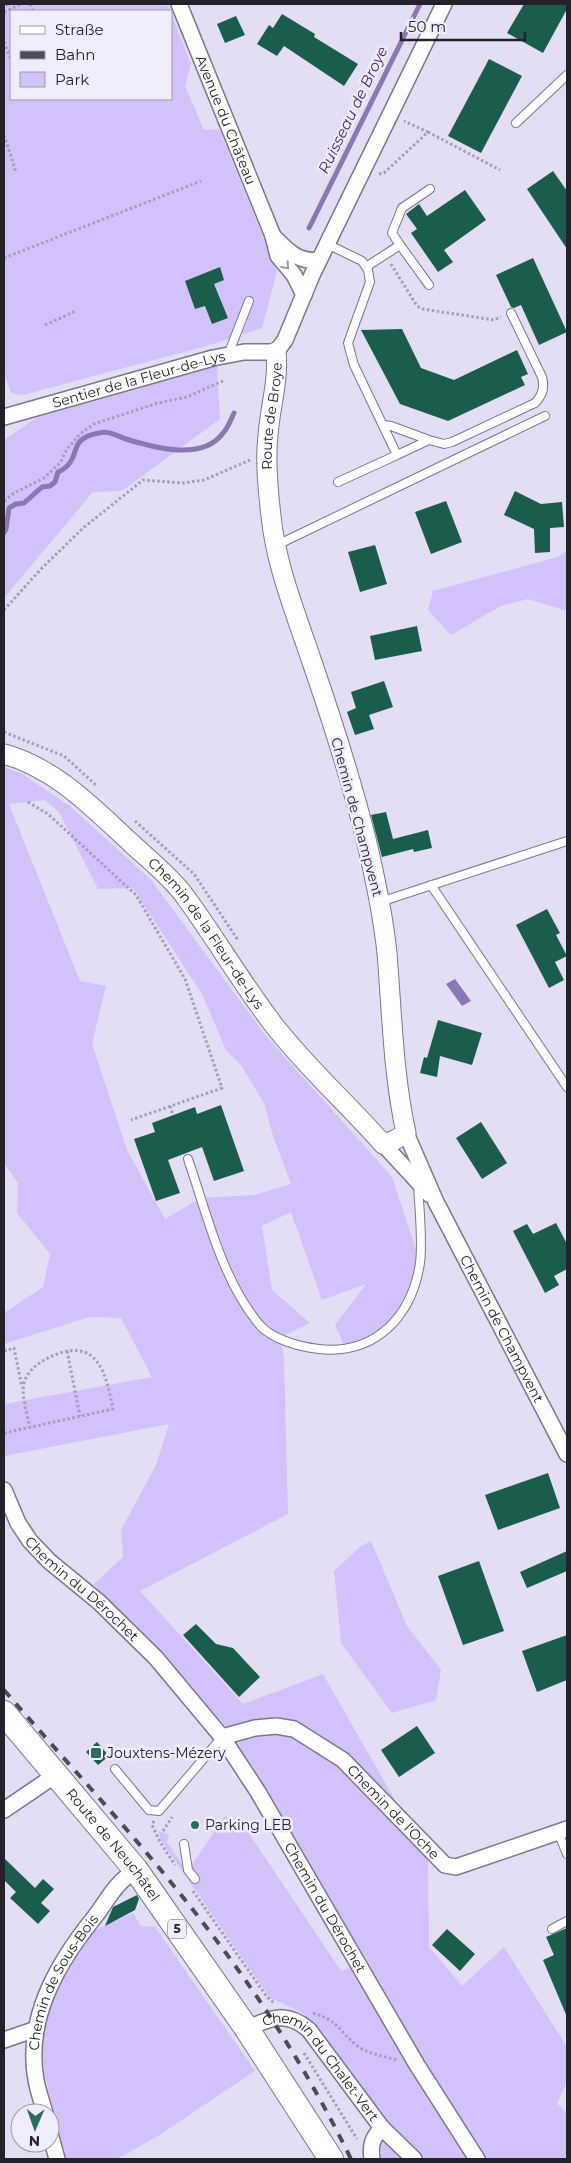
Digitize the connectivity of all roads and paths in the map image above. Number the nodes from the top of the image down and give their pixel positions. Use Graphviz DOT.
graph roads {
  1 [pos="179,4"];
  2 [pos="444,4"];
  3 [pos="4,42"];
  4 [pos="10,57"];
  5 [pos="567,76"];
  6 [pos="408,122"];
  7 [pos="516,123"];
  8 [pos="428,132"];
  9 [pos="4,135"];
  10 [pos="500,170"];
  11 [pos="16,172"];
  12 [pos="378,174"];
  13 [pos="201,181"];
  14 [pos="430,188"];
  15 [pos="273,236"];
  16 [pos="326,244"];
  17 [pos="400,245"];
  18 [pos="385,256"];
  19 [pos="4,258"];
  20 [pos="319,260"];
  21 [pos="366,267"];
  22 [pos="429,285"];
  23 [pos="304,295"];
  24 [pos="249,301"];
  25 [pos="76,311"];
  26 [pos="511,313"];
  27 [pos="45,325"];
  28 [pos="276,352"];
  29 [pos="228,355"];
  30 [pos="225,380"];
  31 [pos="545,416"];
  32 [pos="4,417"];
  33 [pos="384,425"];
  34 [pos="429,440"];
  35 [pos="267,454"];
  36 [pos="397,455"];
  37 [pos="338,482"];
  38 [pos="4,501"];
  39 [pos="275,542"];
  40 [pos="4,610"];
  41 [pos="4,754"];
  42 [pos="28,802"];
  43 [pos="567,841"];
  44 [pos="431,885"];
  45 [pos="380,902"];
  46 [pos="567,1087"];
  47 [pos="170,1106"];
  48 [pos="173,1115"];
  49 [pos="131,1120"];
  50 [pos="406,1133"];
  51 [pos="383,1144"];
  52 [pos="188,1159"];
  53 [pos="418,1184"];
  54 [pos="436,1202"];
  55 [pos="4,1351"];
  56 [pos="67,1352"];
  57 [pos="23,1390"];
  58 [pos="80,1416"];
  59 [pos="30,1427"];
  60 [pos="4,1433"];
  61 [pos="567,1454"];
  62 [pos="4,1490"];
  63 [pos="4,1713"];
  64 [pos="222,1737"];
  65 [pos="115,1769"];
  66 [pos="57,1774"];
  67 [pos="4,1810"];
  68 [pos="159,1811"];
  69 [pos="563,1831"];
  70 [pos="184,1844"];
  71 [pos="567,1854"];
  72 [pos="176,1866"];
  73 [pos="136,1870"];
  74 [pos="195,1879"];
  75 [pos="192,1889"];
  76 [pos="567,1921"];
  77 [pos="552,1929"];
  78 [pos="273,2002"];
  79 [pos="305,2010"];
  80 [pos="280,2011"];
  81 [pos="36,2029"];
  82 [pos="247,2029"];
  83 [pos="4,2040"];
  84 [pos="303,2050"];
  85 [pos="417,2065"];
  86 [pos="42,2103"];
  87 [pos="382,2128"];
  88 [pos="362,2146"];
  89 [pos="331,2159"];
  90 [pos="372,2159"];
  91 [pos="414,2159"];
  92 [pos="477,2159"];
  1 -- 15 [label="street, Avenue du Château"];
  2 -- 16 [label="street, Route de Broye"];
  3 -- 4 [label="path"];
  5 -- 7 [label="lane"];
  6 -- 8 [label="path"];
  8 -- 10 [label="path"];
  8 -- 12 [label="path"];
  9 -- 11 [label="path"];
  13 -- 19 [label="path"];
  14 -- 17 [label="lane"];
  15 -- 20 [label="street, Avenue du Château"];
  15 -- 23 [label="street, Avenue du Château, one-way"];
  16 -- 20 [label="street, Route de Broye"];
  16 -- 21 [label="lane"];
  17 -- 18 [label="lane"];
  17 -- 22 [label="lane"];
  18 -- 21 [label="lane"];
  18 -- 26 [label="path"];
  20 -- 23 [label="street, Route de Broye"];
  21 -- 33 [label="lane"];
  23 -- 28 [label="street, Route de Broye"];
  24 -- 29 [label="lane"];
  25 -- 27 [label="path"];
  26 -- 34 [label="lane"];
  28 -- 29 [label="street, Sentier de la Fleur-de-Lys"];
  28 -- 35 [label="street, Route de Broye"];
  29 -- 32 [label="street, Sentier de la Fleur-de-Lys"];
  30 -- 38 [label="path"];
  31 -- 39 [label="lane"];
  33 -- 34 [label="lane"];
  33 -- 36 [label="lane"];
  34 -- 36 [label="lane"];
  35 -- 39 [label="street, Route de Broye"];
  35 -- 40 [label="path"];
  36 -- 37 [label="lane"];
  39 -- 45 [label="street, Chemin de Champvent"];
  41 -- 51 [label="street, Chemin de la Fleur-de-Lys"];
  42 -- 47 [label="path"];
  43 -- 44 [label="lane"];
  44 -- 45 [label="lane"];
  44 -- 46 [label="lane"];
  45 -- 50 [label="street, Chemin de Champvent"];
  47 -- 48 [label="path"];
  47 -- 49 [label="path"];
  50 -- 51 [label="street"];
  50 -- 54 [label="street, Chemin de Champvent"];
  51 -- 53 [label="street, Chemin de Champvent"];
  52 -- 53 [label="lane"];
  53 -- 54 [label="street, Chemin de Champvent"];
  54 -- 61 [label="street, Chemin de Champvent"];
  55 -- 57 [label="path"];
  56 -- 57 [label="path"];
  56 -- 58 [label="path"];
  56 -- 58 [label="path"];
  57 -- 59 [label="path"];
  58 -- 59 [label="path"];
  59 -- 60 [label="path"];
  62 -- 64 [label="street, Chemin du Dérochet"];
  63 -- 66 [label="main road, Route de Neuchâtel / 5"];
  64 -- 68 [label="lane"];
  64 -- 69 [label="street, Chemin de l'Oche"];
  64 -- 85 [label="street, Chemin du Dérochet"];
  65 -- 68 [label="lane"];
  66 -- 67 [label="street"];
  66 -- 73 [label="main road, Route de Neuchâtel / 5"];
  68 -- 72 [label="path"];
  69 -- 71 [label="lane"];
  70 -- 74 [label="lane"];
  73 -- 81 [label="street, Chemin de Sous-Bois"];
  73 -- 82 [label="main road, Route de Neuchâtel / 5"];
  75 -- 78 [label="path"];
  76 -- 77 [label="lane"];
  78 -- 80 [label="path"];
  78 -- 80 [label="path"];
  79 -- 85 [label="path"];
  80 -- 82 [label="street, Chemin du Chalet-Vert"];
  80 -- 87 [label="street, Chemin du Chalet-Vert"];
  81 -- 83 [label="street"];
  81 -- 86 [label="street, Chemin de Sous-Bois"];
  82 -- 89 [label="main road, Route de Neuchâtel / 5"];
  84 -- 88 [label="path"];
  85 -- 92 [label="street, Chemin du Dérochet"];
  87 -- 90 [label="street, Chemin du Chalet-Vert"];
  87 -- 91 [label="street"];
}
